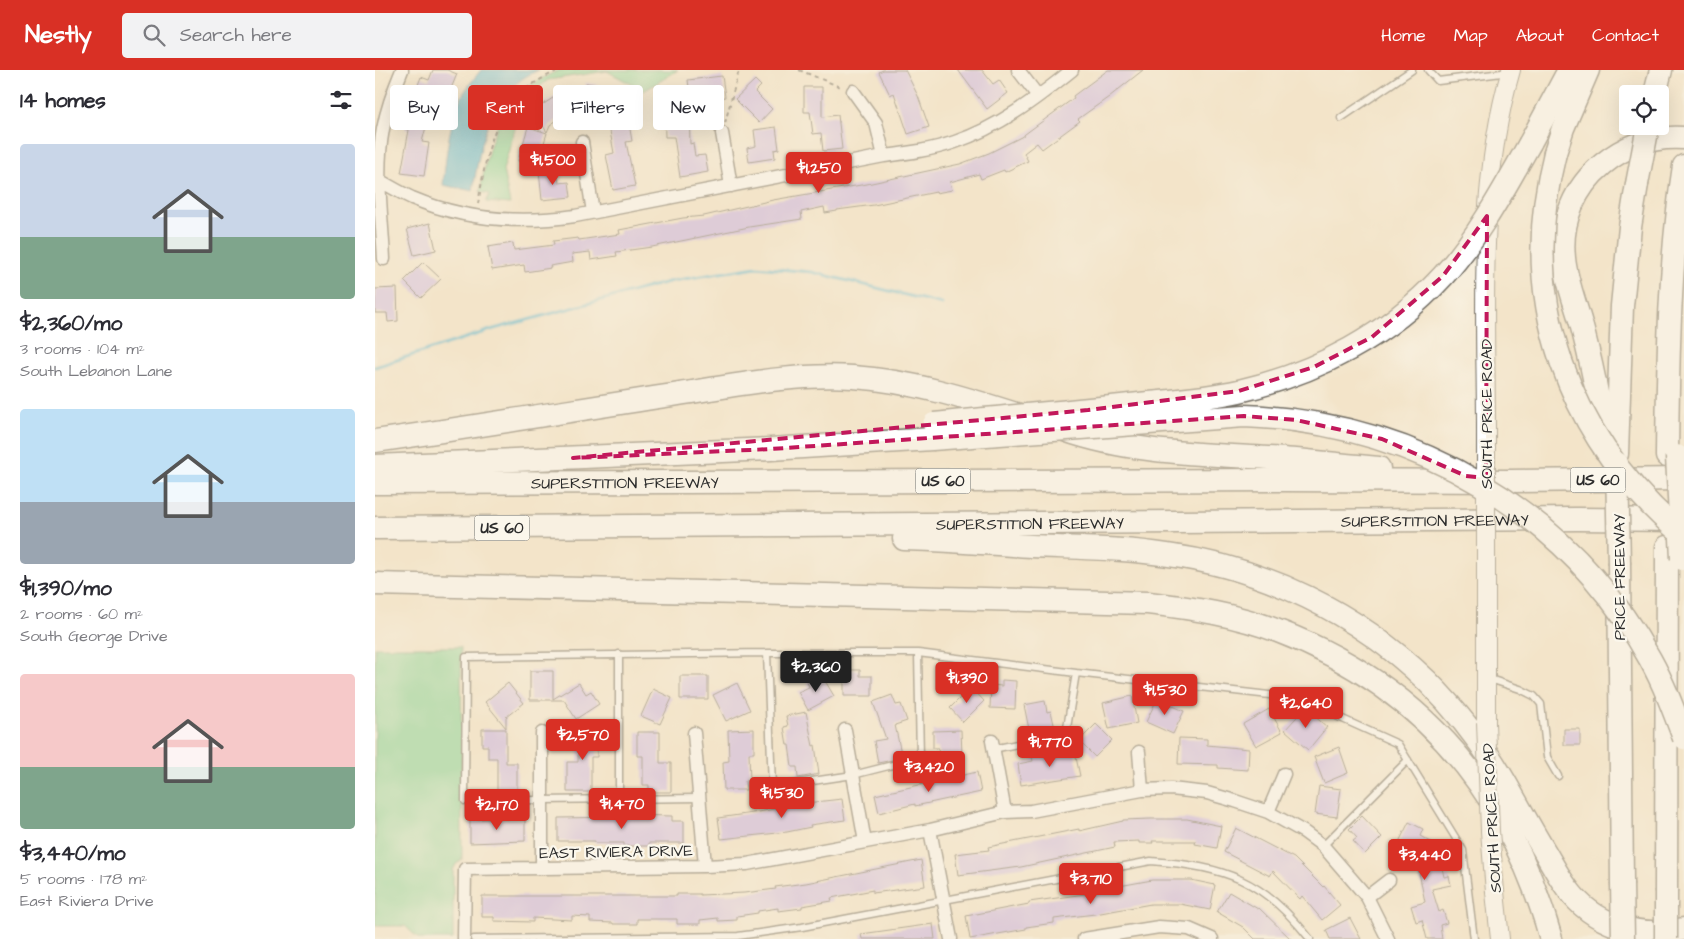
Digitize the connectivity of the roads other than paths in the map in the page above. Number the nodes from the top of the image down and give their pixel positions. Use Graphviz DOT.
graph roads {
  1 [pos="402,70"];
  2 [pos="1018,70"];
  3 [pos="1072,70"];
  4 [pos="1413,70"];
  5 [pos="1428,70"];
  6 [pos="1569,70"];
  7 [pos="1588,70"];
  8 [pos="1661,70"];
  9 [pos="1511,71"];
  10 [pos="1657,85"];
  11 [pos="853,91"];
  12 [pos="1038,96"];
  13 [pos="1341,118"];
  14 [pos="723,133"];
  15 [pos="1646,135"];
  16 [pos="1684,138"];
  17 [pos="582,142"];
  18 [pos="884,156"];
  19 [pos="1684,166"];
  20 [pos="377,180"];
  21 [pos="731,186"];
  22 [pos="593,212"];
  23 [pos="384,259"];
  24 [pos="931,431"];
  25 [pos="375,442"];
  26 [pos="1611,458"];
  27 [pos="375,466"];
  28 [pos="1684,479"];
  29 [pos="1511,481"];
  30 [pos="375,483"];
  31 [pos="1577,519"];
  32 [pos="1684,520"];
  33 [pos="629,527"];
  34 [pos="1684,527"];
  35 [pos="375,528"];
  36 [pos="1679,553"];
  37 [pos="375,584"];
  38 [pos="767,653"];
  39 [pos="919,653"];
  40 [pos="619,654"];
  41 [pos="1076,673"];
  42 [pos="1485,678"];
  43 [pos="845,730"];
  44 [pos="542,732"];
  45 [pos="693,732"];
  46 [pos="1684,738"];
  47 [pos="993,745"];
  48 [pos="1139,752"];
  49 [pos="1408,760"];
  50 [pos="1284,774"];
  51 [pos="853,775"];
  52 [pos="1558,776"];
  53 [pos="1142,790"];
  54 [pos="619,798"];
  55 [pos="699,798"];
  56 [pos="542,799"];
  57 [pos="1005,812"];
  58 [pos="1268,812"];
  59 [pos="930,830"];
  60 [pos="865,842"];
  61 [pos="1323,846"];
  62 [pos="705,866"];
  63 [pos="542,868"];
  64 [pos="1389,880"];
  65 [pos="1367,897"];
  66 [pos="944,901"];
  67 [pos="1684,930"];
  68 [pos="464,939"];
  69 [pos="474,939"];
  70 [pos="951,939"];
  71 [pos="1084,939"];
  72 [pos="1211,939"];
  73 [pos="1310,939"];
  74 [pos="1388,939"];
  75 [pos="1474,939"];
  76 [pos="1501,939"];
  77 [pos="1551,939"];
  78 [pos="1623,939"];
  79 [pos="1666,939"];
  1 -- 20 [label="street"];
  2 -- 12 [label="street"];
  3 -- 12 [label="street"];
  4 -- 13 [label="lane"];
  5 -- 9 [label="lane"];
  6 -- 24 [label="highway, bridge"];
  7 -- 36 [label="highway, bridge"];
  8 -- 10 [label="highway"];
  9 -- 42 [label="main road, SOUTH PRICE ROAD, bridge"];
  11 -- 18 [label="street"];
  12 -- 18 [label="street"];
  14 -- 21 [label="street"];
  15 -- 26 [label="highway, PRICE FREEWAY, bridge"];
  16 -- 26 [label="highway"];
  17 -- 22 [label="street"];
  18 -- 21 [label="street"];
  19 -- 36 [label="highway"];
  20 -- 22 [label="street"];
  20 -- 23 [label="street"];
  21 -- 22 [label="street"];
  24 -- 27 [label="highway"];
  24 -- 46 [label="highway, bridge"];
  25 -- 29 [label="highway"];
  26 -- 78 [label="highway, PRICE FREEWAY, bridge"];
  28 -- 29 [label="highway, SUPERSTITION FREEWAY / US 60"];
  29 -- 30 [label="highway, SUPERSTITION FREEWAY / US 60"];
  31 -- 32 [label="highway, SUPERSTITION FREEWAY / US 60"];
  31 -- 33 [label="highway, SUPERSTITION FREEWAY / US 60"];
  31 -- 34 [label="highway"];
  33 -- 35 [label="highway, SUPERSTITION FREEWAY / US 60"];
  33 -- 67 [label="highway"];
  36 -- 79 [label="highway, bridge"];
  37 -- 77 [label="highway"];
  38 -- 39 [label="lane"];
  38 -- 40 [label="lane"];
  38 -- 51 [label="lane"];
  39 -- 41 [label="lane"];
  39 -- 51 [label="lane"];
  40 -- 54 [label="lane"];
  40 -- 56 [label="lane"];
  41 -- 47 [label="lane"];
  41 -- 49 [label="lane"];
  42 -- 52 [label="lane"];
  42 -- 76 [label="main road, SOUTH PRICE ROAD, bridge"];
  43 -- 51 [label="street"];
  44 -- 56 [label="street"];
  45 -- 55 [label="street"];
  47 -- 57 [label="street"];
  48 -- 53 [label="street"];
  49 -- 61 [label="lane"];
  49 -- 75 [label="lane"];
  50 -- 58 [label="street"];
  51 -- 60 [label="street"];
  53 -- 57 [label="street, EAST RIVIERA DRIVE"];
  53 -- 58 [label="street, EAST RIVIERA DRIVE"];
  54 -- 55 [label="lane"];
  54 -- 56 [label="lane"];
  55 -- 62 [label="street"];
  56 -- 63 [label="street"];
  57 -- 59 [label="street, EAST RIVIERA DRIVE"];
  58 -- 61 [label="street, EAST RIVIERA DRIVE"];
  59 -- 60 [label="street, EAST RIVIERA DRIVE"];
  59 -- 66 [label="street"];
  60 -- 62 [label="street, EAST RIVIERA DRIVE"];
  61 -- 65 [label="street, EAST RIVIERA DRIVE"];
  62 -- 63 [label="street, EAST RIVIERA DRIVE"];
  63 -- 68 [label="street, EAST RIVIERA DRIVE"];
  64 -- 65 [label="street"];
  65 -- 74 [label="street, EAST RIVIERA DRIVE"];
  66 -- 69 [label="lane"];
  66 -- 70 [label="street"];
  66 -- 73 [label="lane"];
  71 -- 72 [label="street"];
}
